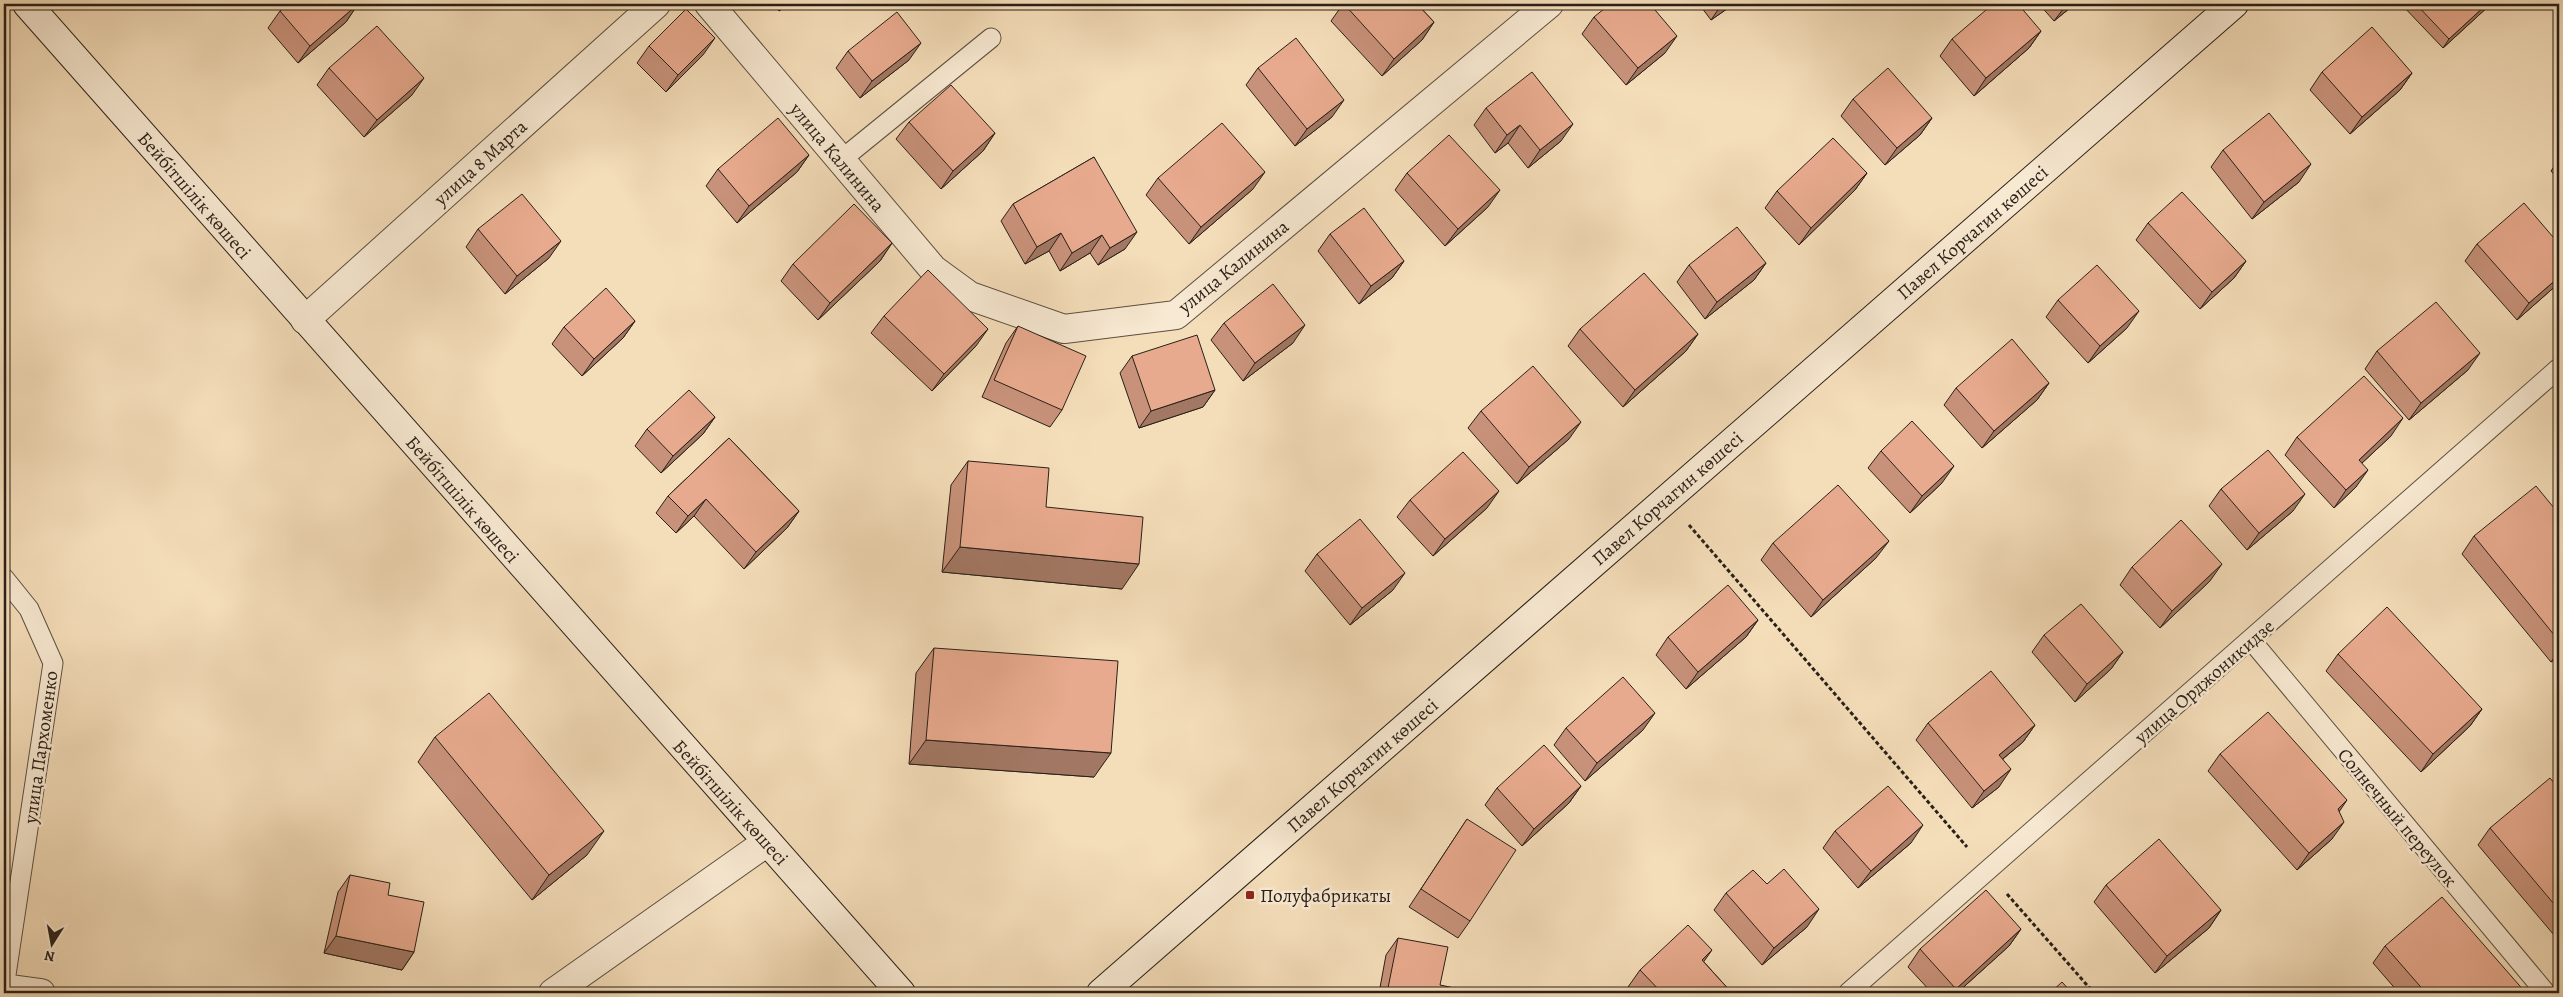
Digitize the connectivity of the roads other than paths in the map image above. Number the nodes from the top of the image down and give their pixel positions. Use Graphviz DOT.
graph roads {
  1 [pos="27,4"];
  2 [pos="656,4"];
  3 [pos="708,4"];
  4 [pos="1549,4"];
  5 [pos="2234,4"];
  6 [pos="991,38"];
  7 [pos="842,160"];
  8 [pos="305,320"];
  9 [pos="2559,368"];
  10 [pos="4,578"];
  11 [pos="2251,640"];
  12 [pos="766,842"];
  13 [pos="4,988"];
  14 [pos="41,993"];
  15 [pos="553,993"];
  16 [pos="901,993"];
  17 [pos="1101,993"];
  18 [pos="1848,993"];
  19 [pos="2546,993"];
  1 -- 8 [label="street, Бейбітшілік көшесі"];
  2 -- 8 [label="street, улица 8 Марта"];
  3 -- 7 [label="street, улица Калинина"];
  4 -- 7 [label="street, улица Калинина"];
  5 -- 17 [label="street, Павел Корчагин көшесі"];
  6 -- 7 [label="lane"];
  8 -- 12 [label="street, Бейбітшілік көшесі"];
  9 -- 11 [label="lane, улица Орджоникидзе"];
  10 -- 13 [label="lane, улица Пархоменко"];
  11 -- 18 [label="lane, улица Орджоникидзе"];
  11 -- 19 [label="lane, Солнечный переулок"];
  12 -- 15 [label="street"];
  12 -- 16 [label="street, Бейбітшілік көшесі"];
  13 -- 14 [label="street"];
}
